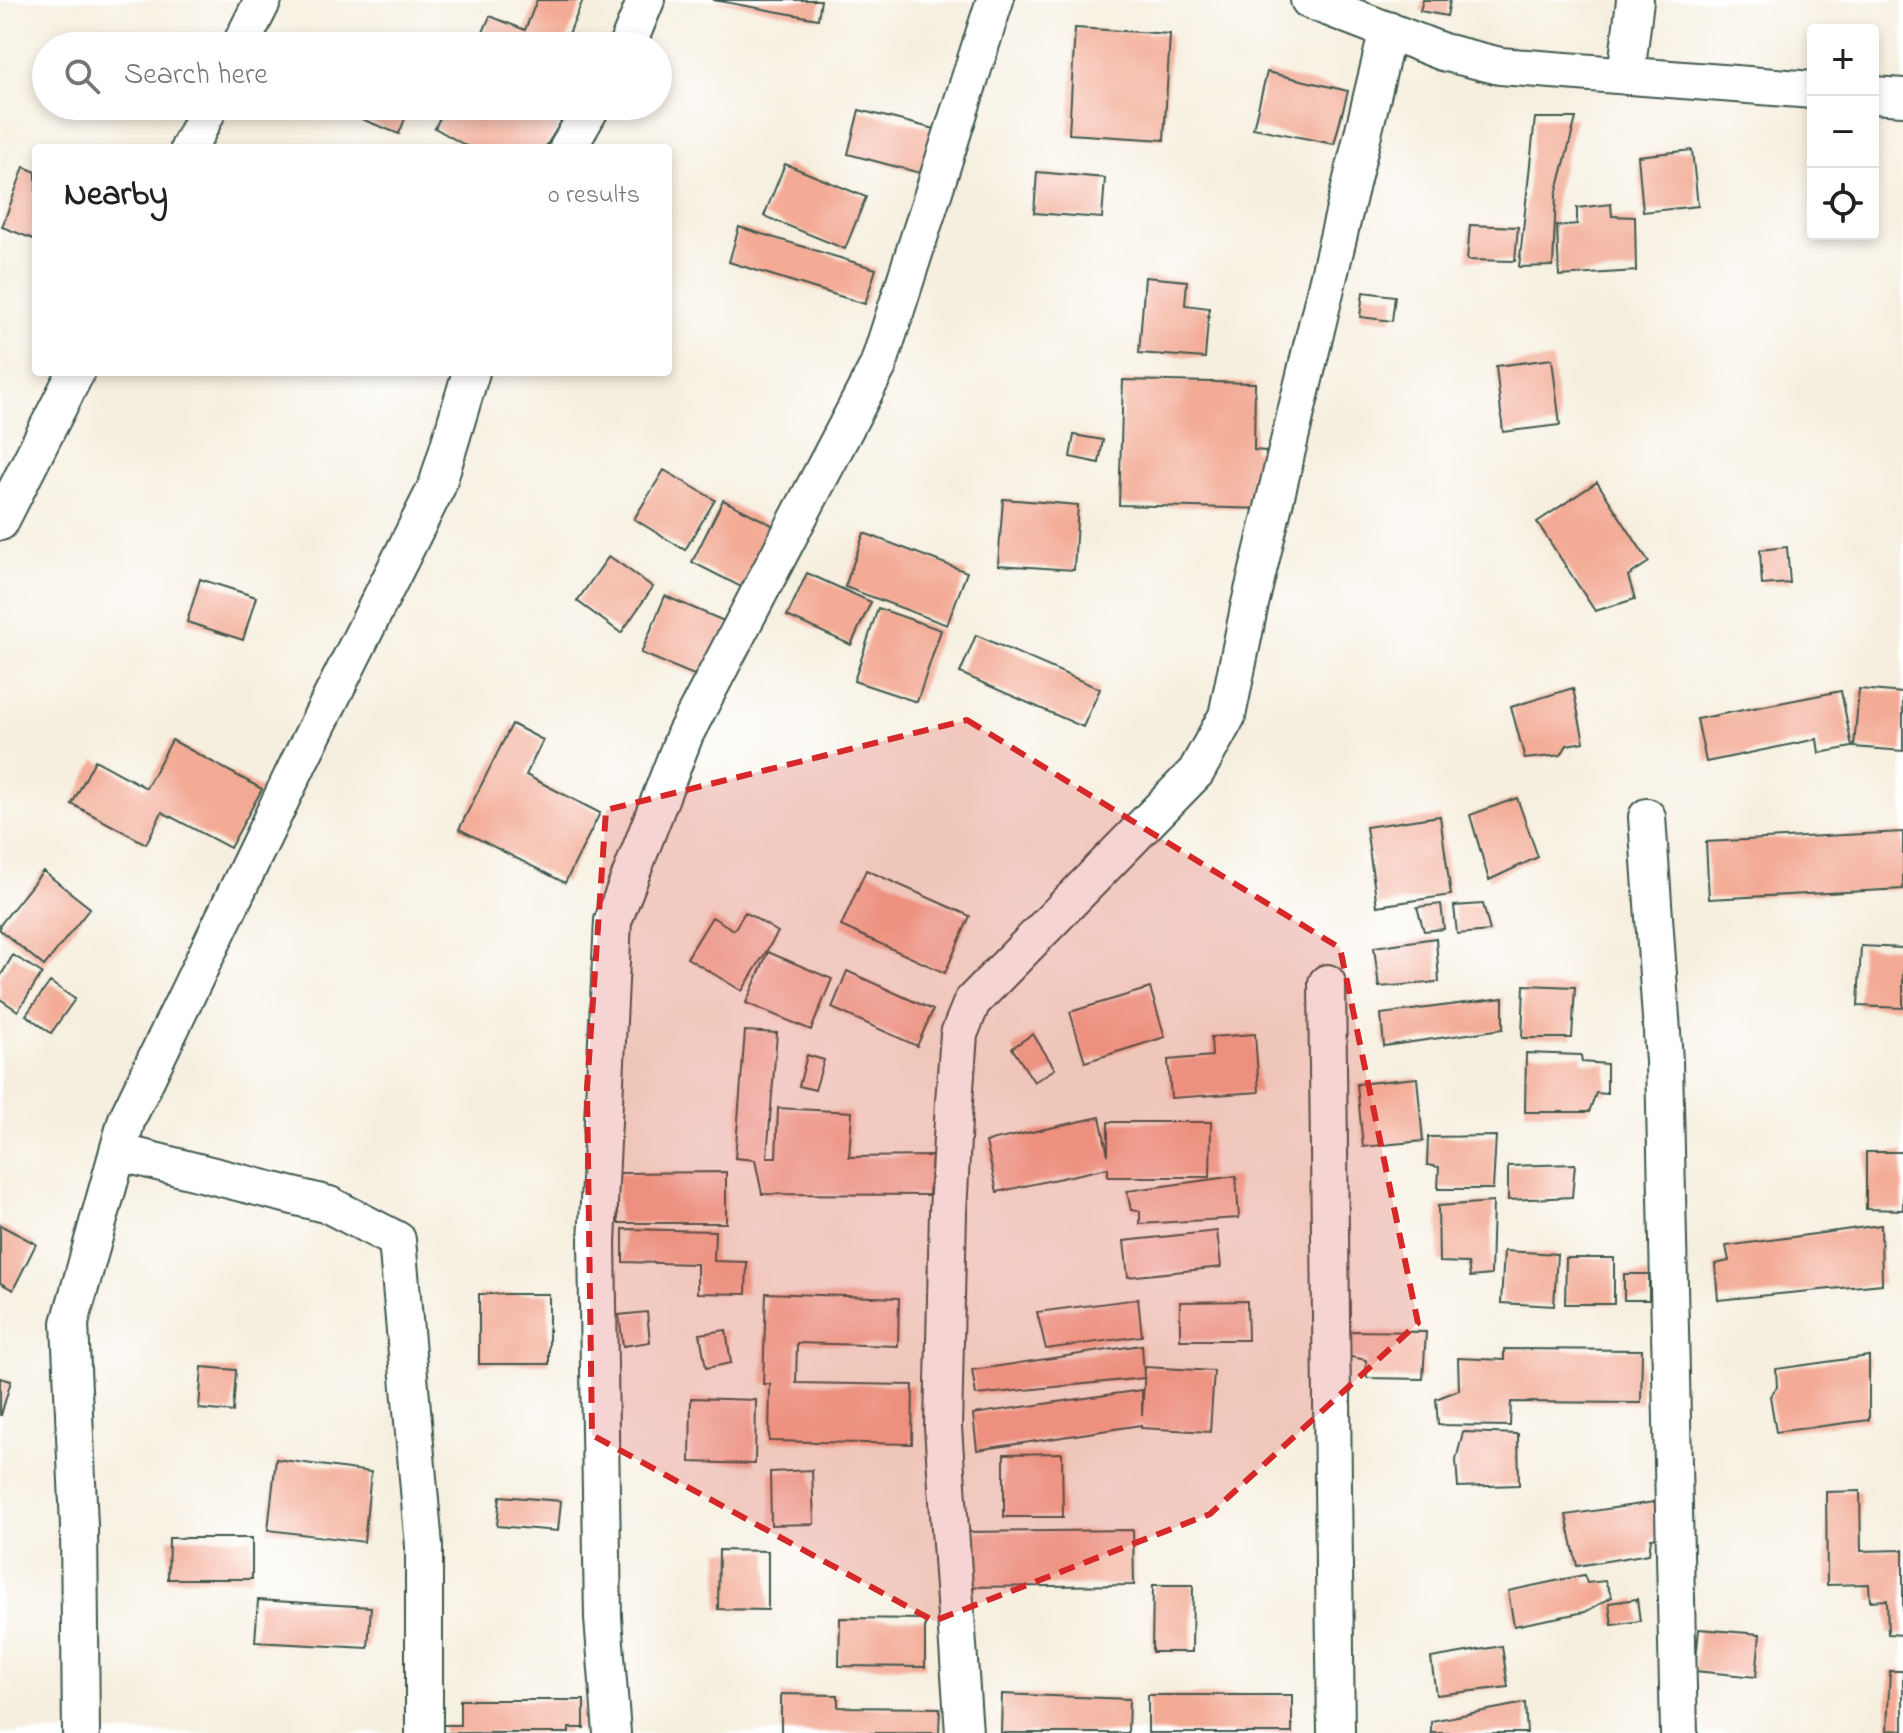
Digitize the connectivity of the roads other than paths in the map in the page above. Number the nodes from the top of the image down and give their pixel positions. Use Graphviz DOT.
graph roads {
  1 [pos="263,0"];
  2 [pos="646,0"];
  3 [pos="995,0"];
  4 [pos="1309,0"];
  5 [pos="1635,0"];
  6 [pos="1388,30"];
  7 [pos="247,32"];
  8 [pos="633,32"];
  9 [pos="1626,76"];
  10 [pos="1807,90"];
  11 [pos="1879,95"];
  12 [pos="1903,97"];
  13 [pos="203,120"];
  14 [pos="584,120"];
  15 [pos="191,144"];
  16 [pos="570,144"];
  17 [pos="74,376"];
  18 [pos="470,376"];
  19 [pos="0,522"];
  20 [pos="1647,817"];
  21 [pos="1327,983"];
  22 [pos="118,1152"];
  23 [pos="81,1733"];
  24 [pos="424,1733"];
  25 [pos="612,1733"];
  26 [pos="964,1733"];
  27 [pos="1336,1733"];
  28 [pos="1679,1733"];
  1 -- 7 [label="street"];
  2 -- 8 [label="street"];
  3 -- 25 [label="street"];
  4 -- 6 [label="street"];
  5 -- 9 [label="street"];
  6 -- 9 [label="street"];
  6 -- 26 [label="street"];
  9 -- 10 [label="street"];
  11 -- 12 [label="street"];
  13 -- 15 [label="street"];
  14 -- 16 [label="street"];
  17 -- 19 [label="street"];
  18 -- 22 [label="street"];
  20 -- 28 [label="street"];
  21 -- 27 [label="street"];
  22 -- 23 [label="street"];
  22 -- 24 [label="street"];
}
